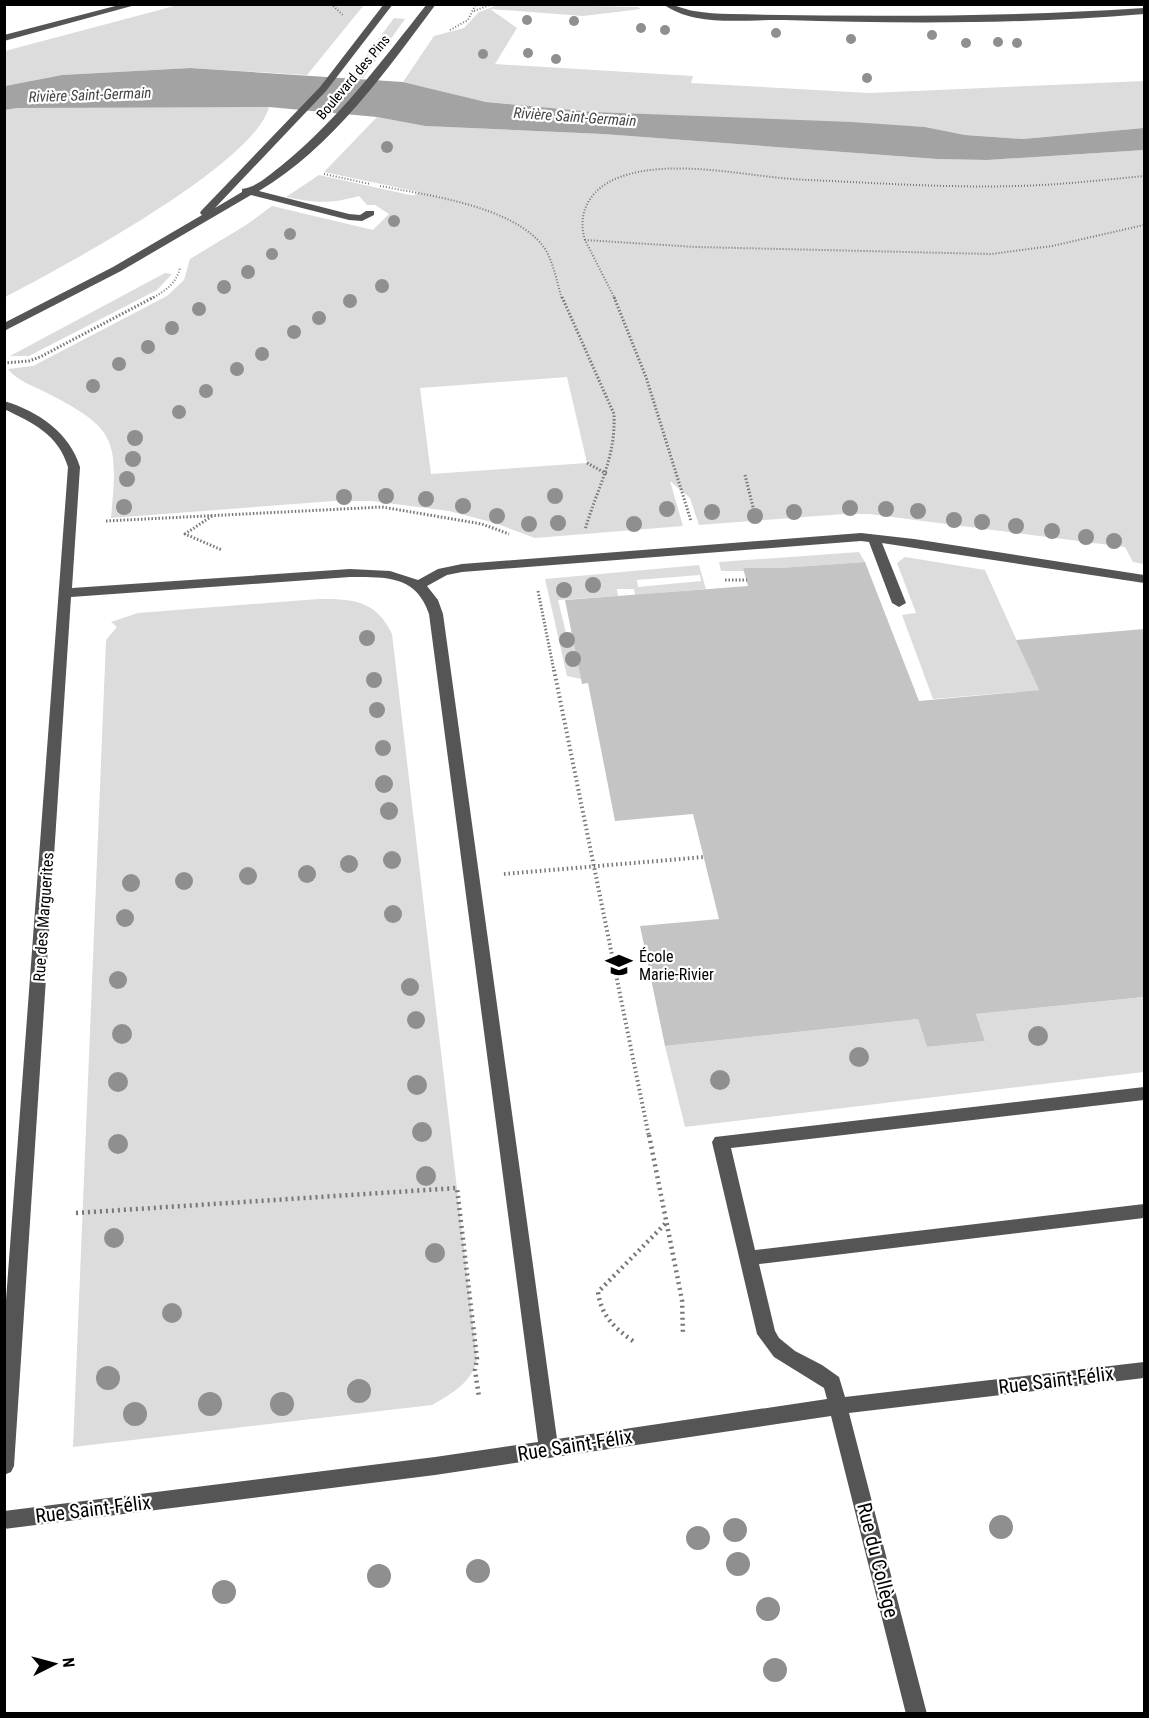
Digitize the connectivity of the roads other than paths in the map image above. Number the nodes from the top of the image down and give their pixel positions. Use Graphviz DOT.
graph roads {
  1 [pos="135,4"];
  2 [pos="389,4"];
  3 [pos="432,4"];
  4 [pos="668,5"];
  5 [pos="980,10"];
  6 [pos="1144,11"];
  7 [pos="983,20"];
  8 [pos="4,38"];
  9 [pos="228,186"];
  10 [pos="250,192"];
  11 [pos="370,213"];
  12 [pos="199,220"];
  13 [pos="4,328"];
  14 [pos="4,404"];
  15 [pos="874,538"];
  16 [pos="1144,579"];
  17 [pos="420,584"];
  18 [pos="65,593"];
  19 [pos="899,603"];
  20 [pos="1144,1093"];
  21 [pos="1144,1211"];
  22 [pos="748,1258"];
  23 [pos="1144,1370"];
  24 [pos="838,1406"];
  25 [pos="549,1449"];
  26 [pos="4,1466"];
  27 [pos="4,1520"];
  28 [pos="917,1713"];
  1 -- 8 [label="street"];
  2 -- 9 [label="street, Boulevard des Pins"];
  3 -- 10 [label="street, Boulevard des Pins"];
  4 -- 7 [label="street"];
  5 -- 7 [label="street"];
  6 -- 7 [label="street"];
  9 -- 10 [label="street"];
  9 -- 12 [label="street, Boulevard des Pins"];
  10 -- 11 [label="street"];
  10 -- 12 [label="street, Boulevard des Pins"];
  12 -- 13 [label="street, Boulevard des Pins"];
  14 -- 18 [label="street, Rue des Marguerites"];
  15 -- 16 [label="street"];
  15 -- 17 [label="street"];
  15 -- 19 [label="street"];
  17 -- 18 [label="street"];
  17 -- 25 [label="street"];
  18 -- 26 [label="street, Rue des Marguerites"];
  20 -- 22 [label="street, Rue du Collège"];
  21 -- 22 [label="street"];
  22 -- 24 [label="street, Rue du Collège"];
  23 -- 24 [label="street, Rue Saint-Félix"];
  24 -- 25 [label="street, Rue Saint-Félix"];
  24 -- 28 [label="street, Rue du Collège"];
  25 -- 27 [label="street, Rue Saint-Félix"];
}
